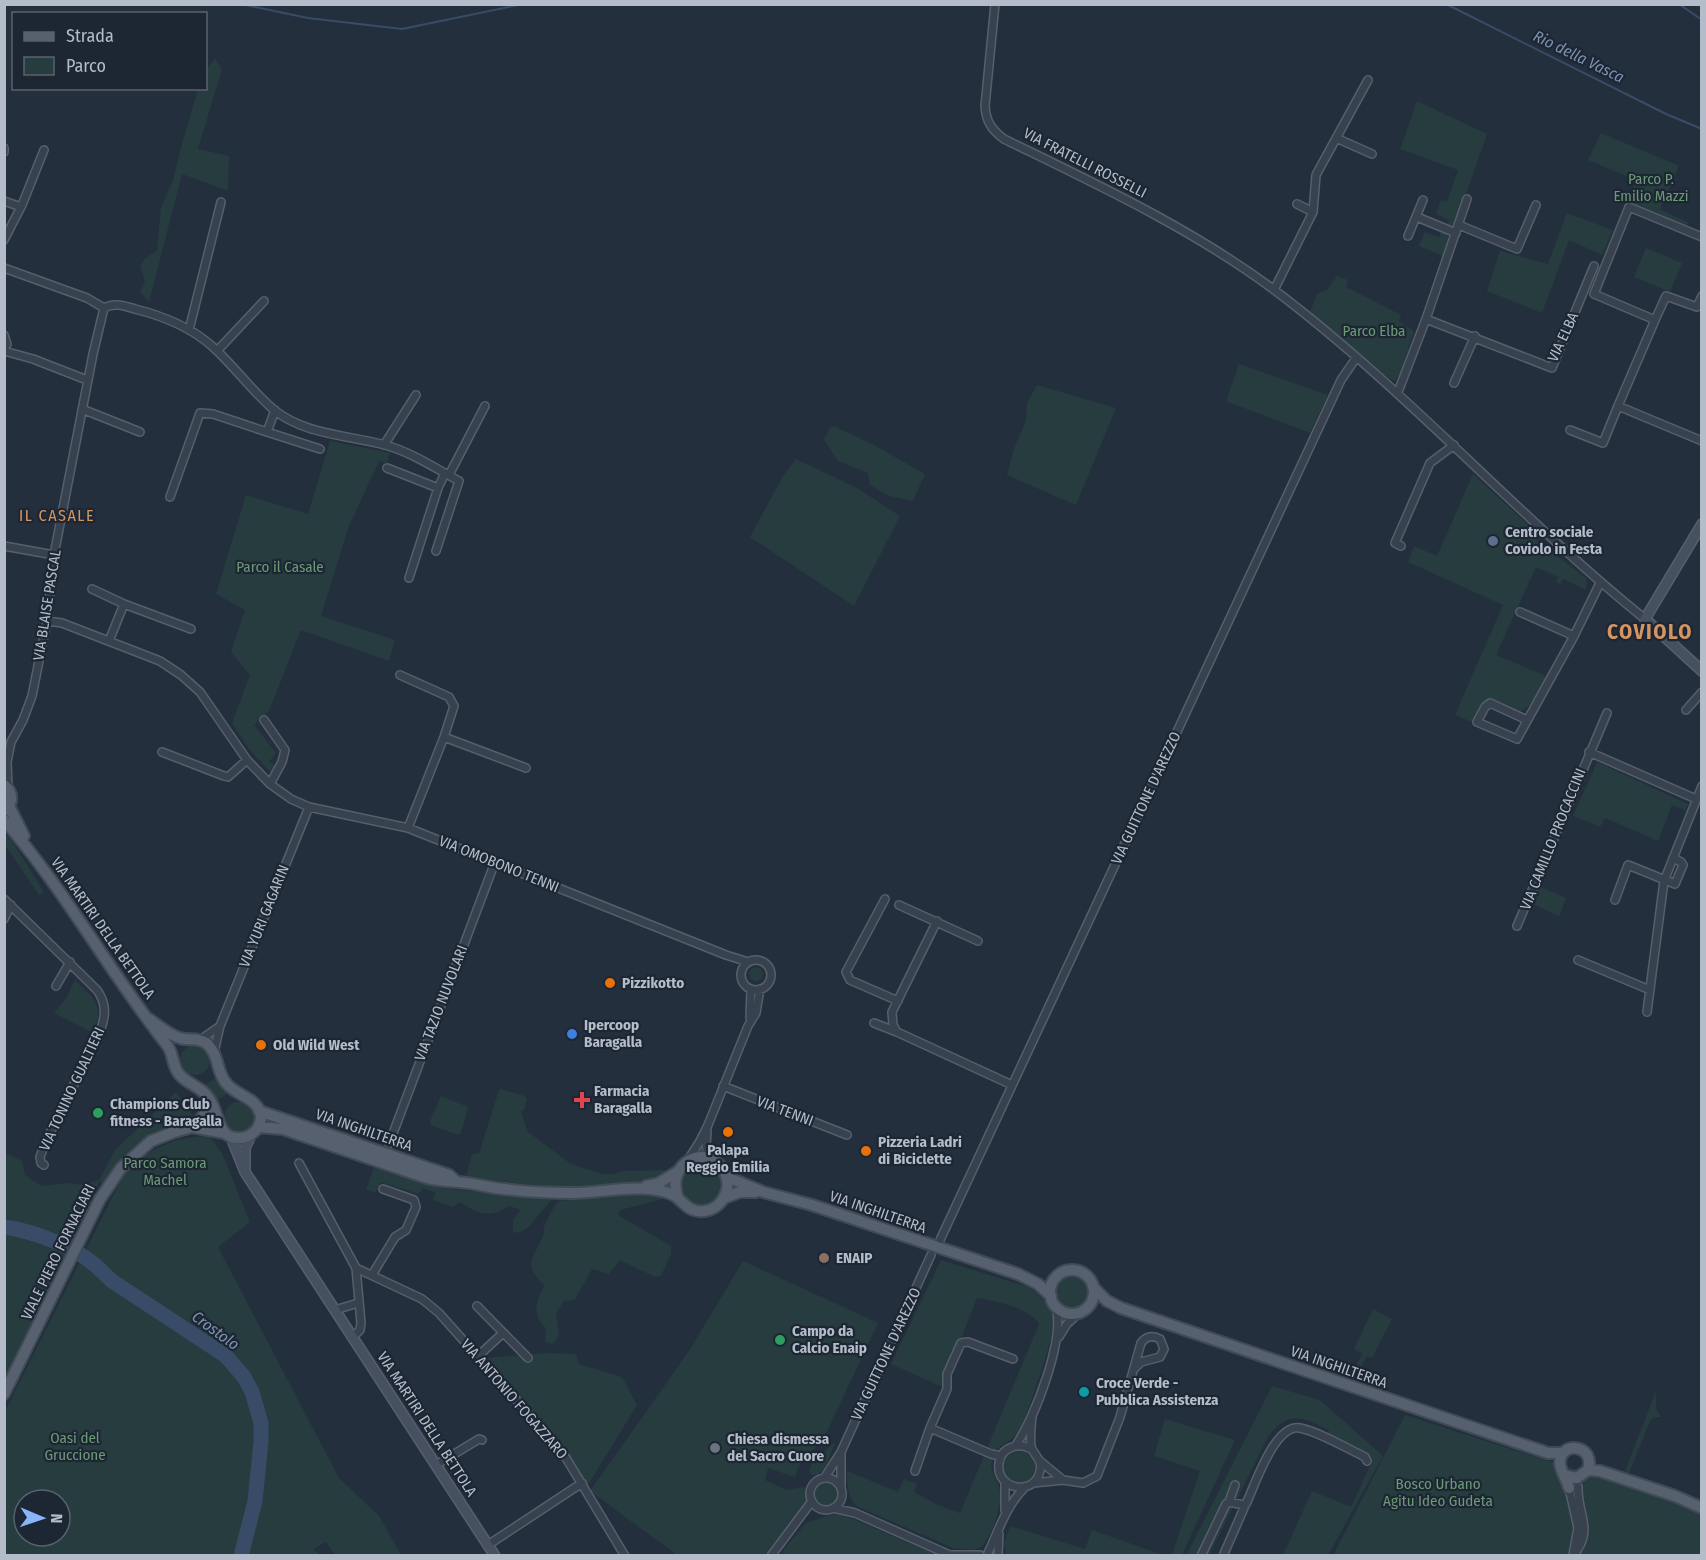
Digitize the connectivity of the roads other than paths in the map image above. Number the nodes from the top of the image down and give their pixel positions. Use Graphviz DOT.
graph roads {
  1 [pos="995,4"];
  2 [pos="1368,80"];
  3 [pos="1336,138"];
  4 [pos="44,150"];
  5 [pos="1372,153"];
  6 [pos="1467,198"];
  7 [pos="1423,200"];
  8 [pos="4,201"];
  9 [pos="221,202"];
  10 [pos="1297,204"];
  11 [pos="1536,205"];
  12 [pos="21,207"];
  13 [pos="1313,212"];
  14 [pos="1417,217"];
  15 [pos="1458,229"];
  16 [pos="1408,236"];
  17 [pos="1701,237"];
  18 [pos="4,240"];
  19 [pos="1594,266"];
  20 [pos="4,268"];
  21 [pos="1274,290"];
  22 [pos="1701,296"];
  23 [pos="264,301"];
  24 [pos="104,308"];
  25 [pos="1426,319"];
  26 [pos="1655,320"];
  27 [pos="189,330"];
  28 [pos="4,335"];
  29 [pos="1475,336"];
  30 [pos="4,351"];
  31 [pos="217,351"];
  32 [pos="1356,358"];
  33 [pos="87,380"];
  34 [pos="1454,383"];
  35 [pos="1398,392"];
  36 [pos="416,395"];
  37 [pos="485,406"];
  38 [pos="1618,406"];
  39 [pos="82,409"];
  40 [pos="275,410"];
  41 [pos="1570,430"];
  42 [pos="140,432"];
  43 [pos="267,432"];
  44 [pos="1701,441"];
  45 [pos="384,445"];
  46 [pos="1454,445"];
  47 [pos="320,449"];
  48 [pos="387,468"];
  49 [pos="447,474"];
  50 [pos="438,488"];
  51 [pos="170,497"];
  52 [pos="1701,524"];
  53 [pos="4,546"];
  54 [pos="1401,546"];
  55 [pos="436,552"];
  56 [pos="54,555"];
  57 [pos="409,578"];
  58 [pos="1600,583"];
  59 [pos="92,589"];
  60 [pos="124,604"];
  61 [pos="1520,612"];
  62 [pos="1645,619"];
  63 [pos="47,621"];
  64 [pos="191,629"];
  65 [pos="1574,636"];
  66 [pos="110,641"];
  67 [pos="1701,671"];
  68 [pos="400,675"];
  69 [pos="1701,692"];
  70 [pos="1686,710"];
  71 [pos="1607,713"];
  72 [pos="264,720"];
  73 [pos="1527,720"];
  74 [pos="444,737"];
  75 [pos="162,752"];
  76 [pos="1589,752"];
  77 [pos="247,760"];
  78 [pos="6,765"];
  79 [pos="526,768"];
  80 [pos="270,784"];
  81 [pos="1701,786"];
  82 [pos="7,787"];
  83 [pos="1698,797"];
  84 [pos="309,807"];
  85 [pos="7,808"];
  86 [pos="4,820"];
  87 [pos="408,828"];
  88 [pos="32,853"];
  89 [pos="1673,858"];
  90 [pos="495,862"];
  91 [pos="1664,881"];
  92 [pos="4,899"];
  93 [pos="885,899"];
  94 [pos="1614,900"];
  95 [pos="11,905"];
  96 [pos="899,905"];
  97 [pos="4,919"];
  98 [pos="937,921"];
  99 [pos="1517,926"];
  100 [pos="978,941"];
  101 [pos="726,955"];
  102 [pos="1578,960"];
  103 [pos="70,962"];
  104 [pos="748,962"];
  105 [pos="741,972"];
  106 [pos="56,986"];
  107 [pos="752,989"];
  108 [pos="760,989"];
  109 [pos="1650,990"];
  110 [pos="898,1001"];
  111 [pos="1647,1012"];
  112 [pos="149,1019"];
  113 [pos="874,1023"];
  114 [pos="220,1026"];
  115 [pos="748,1026"];
  116 [pos="897,1032"];
  117 [pos="195,1040"];
  118 [pos="214,1052"];
  119 [pos="174,1059"];
  120 [pos="1012,1085"];
  121 [pos="723,1086"];
  122 [pos="208,1096"];
  123 [pos="260,1111"];
  124 [pos="708,1125"];
  125 [pos="192,1127"];
  126 [pos="255,1131"];
  127 [pos="228,1135"];
  128 [pos="847,1135"];
  129 [pos="388,1144"];
  130 [pos="712,1160"];
  131 [pos="687,1162"];
  132 [pos="299,1163"];
  133 [pos="44,1165"];
  134 [pos="245,1172"];
  135 [pos="677,1172"];
  136 [pos="727,1177"];
  137 [pos="457,1182"];
  138 [pos="640,1188"];
  139 [pos="383,1189"];
  140 [pos="763,1192"];
  141 [pos="678,1198"];
  142 [pos="724,1198"];
  143 [pos="940,1240"];
  144 [pos="931,1255"];
  145 [pos="356,1268"];
  146 [pos="1018,1274"];
  147 [pos="372,1275"];
  148 [pos="1057,1277"];
  149 [pos="1093,1287"];
  150 [pos="1054,1302"];
  151 [pos="358,1303"];
  152 [pos="477,1306"];
  153 [pos="1121,1308"];
  154 [pos="335,1310"];
  155 [pos="1082,1311"];
  156 [pos="502,1333"];
  157 [pos="352,1337"];
  158 [pos="1057,1339"];
  159 [pos="477,1357"];
  160 [pos="528,1358"];
  161 [pos="1013,1359"];
  162 [pos="1135,1368"];
  163 [pos="4,1394"];
  164 [pos="1032,1417"];
  165 [pos="930,1428"];
  166 [pos="482,1440"];
  167 [pos="1016,1445"];
  168 [pos="1031,1449"];
  169 [pos="841,1452"];
  170 [pos="991,1454"];
  171 [pos="1001,1456"];
  172 [pos="1561,1458"];
  173 [pos="1040,1461"];
  174 [pos="1367,1461"];
  175 [pos="998,1464"];
  176 [pos="436,1465"];
  177 [pos="915,1471"];
  178 [pos="825,1477"];
  179 [pos="1581,1477"];
  180 [pos="1063,1480"];
  181 [pos="582,1483"];
  182 [pos="1005,1483"];
  183 [pos="1033,1483"];
  184 [pos="1235,1485"];
  185 [pos="841,1486"];
  186 [pos="1026,1487"];
  187 [pos="841,1499"];
  188 [pos="1229,1502"];
  189 [pos="814,1504"];
  190 [pos="1244,1505"];
  191 [pos="833,1508"];
  192 [pos="1701,1508"];
  193 [pos="855,1513"];
  194 [pos="1005,1513"];
  195 [pos="488,1545"];
  196 [pos="952,1555"];
  197 [pos="988,1555"];
  198 [pos="495,1556"];
  199 [pos="625,1556"];
  200 [pos="771,1556"];
  201 [pos="1201,1556"];
  202 [pos="1223,1556"];
  1 -- 21 [label="street, VIA FRATELLI ROSSELLI"];
  2 -- 3 [label="street"];
  3 -- 5 [label="street"];
  3 -- 13 [label="street"];
  4 -- 12 [label="street"];
  6 -- 15 [label="street"];
  7 -- 14 [label="street"];
  8 -- 12 [label="street"];
  9 -- 27 [label="street"];
  10 -- 13 [label="street"];
  11 -- 15 [label="street"];
  12 -- 18 [label="street"];
  13 -- 21 [label="street"];
  14 -- 15 [label="street"];
  14 -- 16 [label="street"];
  15 -- 25 [label="street"];
  17 -- 26 [label="street"];
  19 -- 29 [label="street, VIA ELBA"];
  20 -- 24 [label="street"];
  21 -- 32 [label="street, VIA FRATELLI ROSSELLI"];
  22 -- 26 [label="street"];
  23 -- 31 [label="street"];
  24 -- 27 [label="street"];
  24 -- 33 [label="street, VIA BLAISE PASCAL"];
  25 -- 29 [label="street, VIA ELBA"];
  25 -- 35 [label="street"];
  26 -- 38 [label="street"];
  27 -- 31 [label="street"];
  28 -- 30 [label="street"];
  29 -- 34 [label="street"];
  30 -- 33 [label="street"];
  31 -- 40 [label="street"];
  32 -- 35 [label="street, VIA FRATELLI ROSSELLI"];
  32 -- 120 [label="street, VIA GUITTONE D'AREZZO"];
  33 -- 39 [label="street, VIA BLAISE PASCAL"];
  35 -- 46 [label="street, VIA FRATELLI ROSSELLI"];
  36 -- 45 [label="street"];
  37 -- 49 [label="street"];
  38 -- 41 [label="street"];
  38 -- 44 [label="street"];
  39 -- 42 [label="street"];
  39 -- 56 [label="street, VIA BLAISE PASCAL"];
  40 -- 43 [label="street"];
  40 -- 45 [label="street"];
  43 -- 47 [label="street"];
  43 -- 51 [label="street"];
  45 -- 49 [label="street"];
  46 -- 54 [label="street"];
  46 -- 58 [label="street, VIA FRATELLI ROSSELLI"];
  48 -- 50 [label="street"];
  49 -- 50 [label="street"];
  49 -- 55 [label="street"];
  50 -- 57 [label="street"];
  52 -- 62 [label="main road"];
  53 -- 56 [label="street"];
  56 -- 63 [label="street, VIA BLAISE PASCAL"];
  58 -- 62 [label="street, VIA FRATELLI ROSSELLI"];
  58 -- 65 [label="street"];
  59 -- 60 [label="street"];
  60 -- 64 [label="street"];
  60 -- 66 [label="street"];
  61 -- 65 [label="street"];
  62 -- 67 [label="main road, VIA FRATELLI ROSSELLI"];
  63 -- 66 [label="street, VIA OMOBONO TENNI"];
  63 -- 78 [label="street, VIA BLAISE PASCAL"];
  65 -- 73 [label="street"];
  66 -- 77 [label="street, VIA OMOBONO TENNI"];
  68 -- 74 [label="street"];
  69 -- 70 [label="street"];
  71 -- 76 [label="street, VIA CAMILLO PROCACCINI"];
  72 -- 80 [label="street"];
  73 -- 73 [label="street"];
  74 -- 79 [label="street"];
  74 -- 87 [label="street"];
  75 -- 77 [label="street"];
  76 -- 83 [label="street, VIA CAMILLO PROCACCINI"];
  76 -- 99 [label="street, VIA CAMILLO PROCACCINI"];
  77 -- 80 [label="street, VIA OMOBONO TENNI"];
  78 -- 82 [label="street, VIA BLAISE PASCAL"];
  80 -- 84 [label="street, VIA OMOBONO TENNI"];
  81 -- 83 [label="street"];
  82 -- 85 [label="main road, VIA MARTIRI DELLA BETTOLA"];
  83 -- 89 [label="street"];
  84 -- 87 [label="street, VIA OMOBONO TENNI"];
  84 -- 114 [label="street, VIA YURI GAGARIN"];
  85 -- 88 [label="main road, VIA MARTIRI DELLA BETTOLA"];
  86 -- 88 [label="main road, VIA MARTIRI DELLA BETTOLA"];
  87 -- 90 [label="street, VIA OMOBONO TENNI"];
  88 -- 112 [label="main road, VIA MARTIRI DELLA BETTOLA"];
  89 -- 91 [label="street"];
  89 -- 91 [label="street"];
  90 -- 101 [label="street, VIA OMOBONO TENNI"];
  90 -- 129 [label="street, VIA TAZIO NUVOLARI"];
  91 -- 94 [label="street"];
  91 -- 109 [label="street"];
  92 -- 95 [label="street"];
  93 -- 110 [label="street"];
  95 -- 97 [label="street"];
  95 -- 103 [label="street"];
  96 -- 98 [label="street"];
  98 -- 100 [label="street"];
  98 -- 110 [label="street"];
  101 -- 104 [label="street, VIA OMOBONO TENNI"];
  101 -- 105 [label="street, VIA OMOBONO TENNI"];
  102 -- 109 [label="street"];
  103 -- 106 [label="street"];
  103 -- 133 [label="street, VIA TONINO GUALTIERI"];
  104 -- 105 [label="street"];
  104 -- 108 [label="street, VIA OMOBONO TENNI"];
  105 -- 107 [label="street, VIA OMOBONO TENNI"];
  107 -- 108 [label="street"];
  107 -- 115 [label="street, VIA OMOBONO TENNI"];
  108 -- 115 [label="street, VIA OMOBONO TENNI"];
  109 -- 111 [label="street"];
  110 -- 116 [label="street"];
  112 -- 117 [label="main road, VIA MARTIRI DELLA BETTOLA"];
  112 -- 119 [label="main road, VIA MARTIRI DELLA BETTOLA"];
  113 -- 116 [label="street"];
  114 -- 117 [label="street"];
  114 -- 118 [label="street, VIA YURI GAGARIN"];
  115 -- 121 [label="street, VIA OMOBONO TENNI"];
  116 -- 120 [label="street"];
  117 -- 118 [label="main road, VIA MARTIRI DELLA BETTOLA"];
  117 -- 119 [label="main road"];
  118 -- 123 [label="main road"];
  119 -- 122 [label="main road, VIA MARTIRI DELLA BETTOLA"];
  120 -- 143 [label="street, VIA GUITTONE D'AREZZO"];
  121 -- 124 [label="street, VIA OMOBONO TENNI"];
  121 -- 128 [label="street, VIA TENNI"];
  122 -- 125 [label="main road"];
  122 -- 127 [label="main road, VIA MARTIRI DELLA BETTOLA"];
  123 -- 126 [label="main road"];
  123 -- 137 [label="main road, VIA INGHILTERRA"];
  124 -- 130 [label="street, VIA OMOBONO TENNI"];
  124 -- 131 [label="street, VIA OMOBONO TENNI"];
  125 -- 127 [label="main road, VIALE PIERO FORNACIARI"];
  125 -- 163 [label="main road, VIALE PIERO FORNACIARI"];
  126 -- 127 [label="main road"];
  126 -- 134 [label="main road"];
  126 -- 137 [label="main road, VIA INGHILTERRA"];
  127 -- 134 [label="main road, VIA MARTIRI DELLA BETTOLA"];
  130 -- 131 [label="main road"];
  130 -- 136 [label="main road, VIA INGHILTERRA"];
  131 -- 135 [label="main road, VIA INGHILTERRA"];
  132 -- 145 [label="street"];
  134 -- 154 [label="main road, VIA MARTIRI DELLA BETTOLA"];
  135 -- 138 [label="main road, VIA INGHILTERRA"];
  135 -- 141 [label="main road"];
  136 -- 140 [label="main road, VIA INGHILTERRA"];
  136 -- 142 [label="main road"];
  137 -- 138 [label="main road, VIA INGHILTERRA"];
  138 -- 141 [label="main road, VIA INGHILTERRA"];
  139 -- 147 [label="street"];
  140 -- 142 [label="main road, VIA INGHILTERRA"];
  140 -- 146 [label="main road, VIA INGHILTERRA"];
  141 -- 142 [label="main road, VIA INGHILTERRA"];
  144 -- 169 [label="street, VIA GUITTONE D'AREZZO"];
  145 -- 147 [label="street, VIA ANTONIO FOGAZZARO"];
  145 -- 151 [label="street"];
  146 -- 148 [label="main road, VIA INGHILTERRA"];
  146 -- 150 [label="main road, VIA INGHILTERRA"];
  147 -- 159 [label="street, VIA ANTONIO FOGAZZARO"];
  148 -- 149 [label="main road, VIA INGHILTERRA"];
  148 -- 150 [label="main road"];
  149 -- 153 [label="main road, VIA INGHILTERRA"];
  149 -- 155 [label="main road"];
  150 -- 155 [label="main road, VIA INGHILTERRA"];
  150 -- 158 [label="street"];
  151 -- 154 [label="street"];
  151 -- 157 [label="street"];
  152 -- 156 [label="street"];
  153 -- 155 [label="main road, VIA INGHILTERRA"];
  153 -- 172 [label="main road, VIA INGHILTERRA"];
  154 -- 157 [label="main road, VIA MARTIRI DELLA BETTOLA"];
  155 -- 158 [label="street"];
  156 -- 159 [label="street"];
  156 -- 160 [label="street"];
  157 -- 176 [label="main road, VIA MARTIRI DELLA BETTOLA"];
  158 -- 164 [label="street"];
  159 -- 181 [label="street, VIA ANTONIO FOGAZZARO"];
  161 -- 165 [label="street"];
  162 -- 162 [label="street"];
  162 -- 180 [label="street"];
  164 -- 167 [label="street"];
  164 -- 168 [label="street"];
  165 -- 170 [label="street"];
  165 -- 177 [label="street"];
  166 -- 176 [label="street"];
  167 -- 168 [label="street"];
  167 -- 171 [label="street"];
  168 -- 173 [label="street"];
  169 -- 178 [label="street, VIA GUITTONE D'AREZZO"];
  169 -- 185 [label="street, VIA GUITTONE D'AREZZO"];
  170 -- 171 [label="street"];
  170 -- 175 [label="street"];
  171 -- 175 [label="street"];
  172 -- 179 [label="main road, VIA INGHILTERRA"];
  172 -- 179 [label="main road, VIA INGHILTERRA"];
  173 -- 180 [label="street"];
  173 -- 183 [label="street"];
  174 -- 190 [label="street"];
  175 -- 182 [label="street"];
  176 -- 195 [label="main road, VIA MARTIRI DELLA BETTOLA"];
  178 -- 185 [label="street"];
  178 -- 189 [label="street"];
  179 -- 179 [label="street"];
  179 -- 192 [label="main road, VIA INGHILTERRA"];
  180 -- 183 [label="street"];
  181 -- 195 [label="street"];
  181 -- 199 [label="street, VIA ANTONIO FOGAZZARO"];
  182 -- 186 [label="street"];
  182 -- 194 [label="street"];
  183 -- 186 [label="street"];
  184 -- 188 [label="street"];
  185 -- 187 [label="street"];
  186 -- 194 [label="street"];
  187 -- 191 [label="street"];
  187 -- 193 [label="street"];
  188 -- 190 [label="street"];
  188 -- 201 [label="street"];
  189 -- 191 [label="street"];
  189 -- 200 [label="street"];
  190 -- 202 [label="street"];
  191 -- 193 [label="street"];
  193 -- 196 [label="street"];
  194 -- 197 [label="street"];
  195 -- 198 [label="main road, VIA MARTIRI DELLA BETTOLA"];
  196 -- 197 [label="street"];
}
